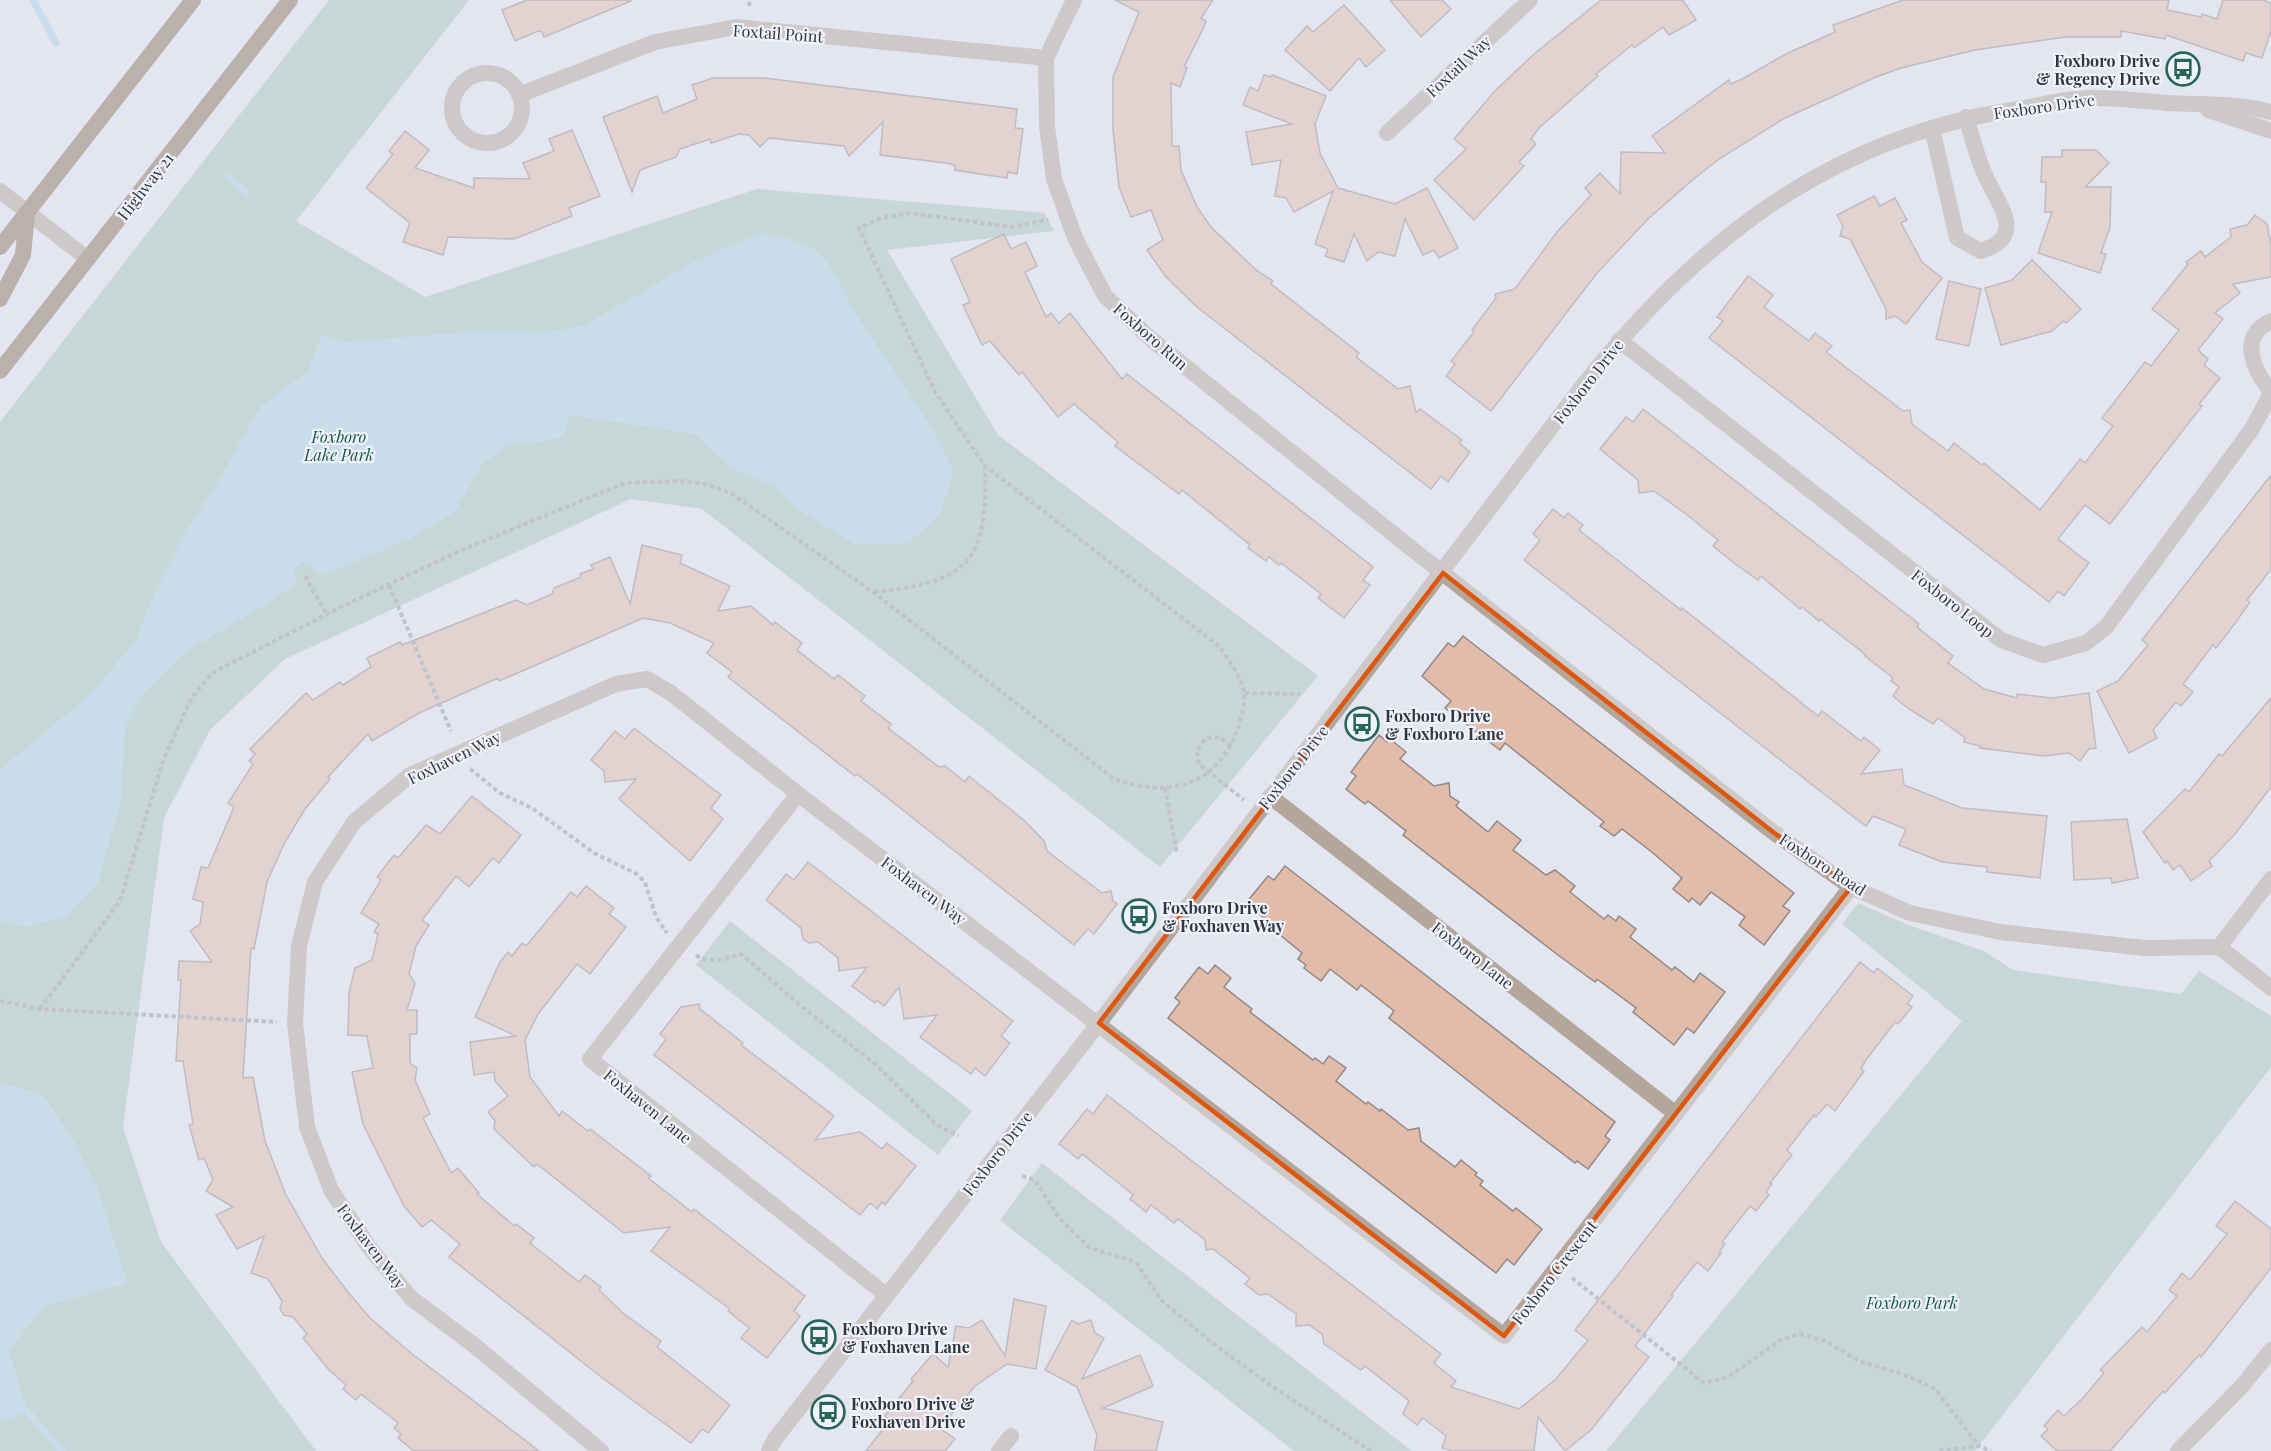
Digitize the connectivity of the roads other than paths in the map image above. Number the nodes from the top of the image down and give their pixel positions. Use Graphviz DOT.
graph roads {
  1 [pos="193,0"];
  2 [pos="290,0"];
  3 [pos="1074,0"];
  4 [pos="1523,2"];
  5 [pos="1046,58"];
  6 [pos="519,94"];
  7 [pos="2193,104"];
  8 [pos="2271,112"];
  9 [pos="1966,117"];
  10 [pos="1932,128"];
  11 [pos="2271,131"];
  12 [pos="1387,133"];
  13 [pos="0,191"];
  14 [pos="27,212"];
  15 [pos="0,247"];
  16 [pos="88,259"];
  17 [pos="0,299"];
  18 [pos="2271,321"];
  19 [pos="1619,340"];
  20 [pos="0,371"];
  21 [pos="2271,393"];
  22 [pos="1443,573"];
  23 [pos="798,794"];
  24 [pos="1270,796"];
  25 [pos="2271,879"];
  26 [pos="1851,887"];
  27 [pos="2219,947"];
  28 [pos="2271,988"];
  29 [pos="1099,1023"];
  30 [pos="1676,1114"];
  31 [pos="886,1295"];
  32 [pos="2271,1350"];
  33 [pos="1011,1436"];
  34 [pos="772,1445"];
  35 [pos="601,1451"];
  36 [pos="761,1451"];
  37 [pos="999,1451"];
  38 [pos="2178,1451"];
  1 -- 14 [label="main road"];
  2 -- 16 [label="main road, Highway 21"];
  3 -- 5 [label="street, Foxboro Run"];
  4 -- 12 [label="street, Foxtail Way"];
  5 -- 6 [label="street, Foxtail Point"];
  5 -- 22 [label="street, Foxboro Run"];
  6 -- 6 [label="street"];
  7 -- 8 [label="street, Foxboro Drive"];
  7 -- 9 [label="street, Foxboro Drive"];
  7 -- 11 [label="street, Foxboro Drive"];
  9 -- 10 [label="street, Foxboro Drive"];
  9 -- 10 [label="street"];
  10 -- 19 [label="street, Foxboro Drive"];
  13 -- 14 [label="street"];
  14 -- 15 [label="main road"];
  14 -- 16 [label="street"];
  14 -- 17 [label="main road"];
  16 -- 20 [label="main road, Highway 21"];
  18 -- 21 [label="street, Foxboro Loop"];
  19 -- 21 [label="street, Foxboro Loop"];
  19 -- 22 [label="street, Foxboro Drive"];
  22 -- 24 [label="street, Foxboro Drive"];
  22 -- 26 [label="street, Foxboro Road"];
  23 -- 29 [label="street, Foxhaven Way"];
  23 -- 31 [label="street, Foxhaven Lane"];
  23 -- 35 [label="street, Foxhaven Way"];
  24 -- 29 [label="street, Foxboro Drive"];
  24 -- 30 [label="street, Foxboro Lane"];
  25 -- 27 [label="street"];
  26 -- 27 [label="street, Foxboro Road"];
  26 -- 30 [label="street, Foxboro Crescent"];
  27 -- 28 [label="street"];
  29 -- 30 [label="street, Foxboro Crescent"];
  29 -- 31 [label="street, Foxboro Drive"];
  31 -- 34 [label="street, Foxboro Drive"];
  32 -- 38 [label="street"];
  33 -- 37 [label="street"];
  34 -- 36 [label="street, Foxboro Drive"];
}
